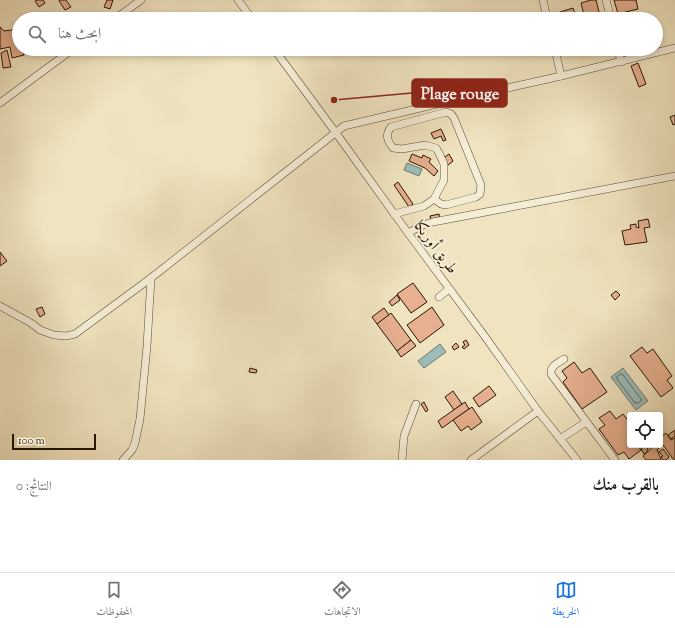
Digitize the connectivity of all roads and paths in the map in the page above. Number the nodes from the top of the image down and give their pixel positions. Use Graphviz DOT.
graph roads {
  1 [pos="142,0"];
  2 [pos="238,0"];
  3 [pos="543,0"];
  4 [pos="606,0"];
  5 [pos="125,12"];
  6 [pos="247,12"];
  7 [pos="546,12"];
  8 [pos="609,12"];
  9 [pos="675,48"];
  10 [pos="663,51"];
  11 [pos="64,56"];
  12 [pos="279,56"];
  13 [pos="557,56"];
  14 [pos="620,56"];
  15 [pos="644,56"];
  16 [pos="621,62"];
  17 [pos="561,76"];
  18 [pos="0,103"];
  19 [pos="336,133"];
  20 [pos="675,176"];
  21 [pos="434,199"];
  22 [pos="394,214"];
  23 [pos="408,233"];
  24 [pos="151,278"];
  25 [pos="449,289"];
  26 [pos="439,296"];
  27 [pos="0,306"];
  28 [pos="564,359"];
  29 [pos="416,404"];
  30 [pos="538,411"];
  31 [pos="586,422"];
  32 [pos="560,439"];
  33 [pos="122,460"];
  34 [pos="402,460"];
  35 [pos="471,460"];
  36 [pos="576,460"];
  37 [pos="615,460"];
  1 -- 5 [label="street"];
  2 -- 6 [label="street"];
  3 -- 7 [label="street"];
  4 -- 8 [label="street"];
  9 -- 10 [label="street"];
  11 -- 18 [label="street"];
  12 -- 19 [label="street, طريق أوريكا"];
  13 -- 17 [label="street"];
  14 -- 16 [label="street"];
  15 -- 16 [label="street"];
  16 -- 17 [label="street"];
  17 -- 19 [label="street"];
  19 -- 22 [label="street, طريق أوريكا"];
  19 -- 24 [label="street"];
  20 -- 23 [label="street"];
  21 -- 21 [label="street"];
  21 -- 22 [label="street"];
  22 -- 23 [label="street, طريق أوريكا"];
  23 -- 25 [label="street, طريق أوريكا"];
  24 -- 27 [label="street"];
  24 -- 33 [label="street"];
  25 -- 26 [label="street"];
  25 -- 30 [label="street, طريق أوريكا"];
  28 -- 31 [label="street"];
  29 -- 34 [label="street"];
  30 -- 32 [label="street, طريق أوريكا"];
  30 -- 35 [label="street"];
  31 -- 32 [label="street"];
  31 -- 37 [label="street"];
  32 -- 36 [label="street, طريق أوريكا"];
}
